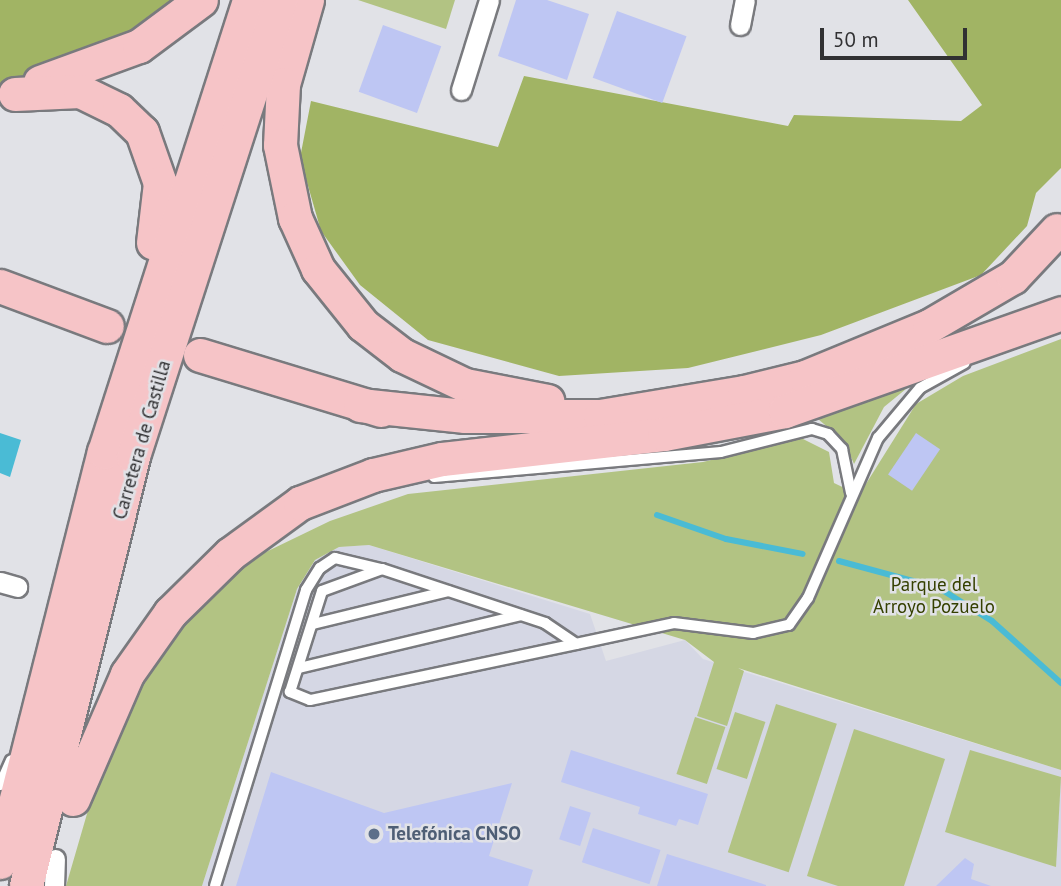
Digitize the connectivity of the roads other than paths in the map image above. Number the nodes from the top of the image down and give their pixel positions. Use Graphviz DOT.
graph roads {
  1 [pos="201,0"];
  2 [pos="250,0"];
  3 [pos="280,0"];
  4 [pos="301,0"];
  5 [pos="307,0"];
  6 [pos="489,0"];
  7 [pos="744,0"];
  8 [pos="740,25"];
  9 [pos="461,90"];
  10 [pos="8,98"];
  11 [pos="1057,230"];
  12 [pos="3,289"];
  13 [pos="1061,313"];
  14 [pos="107,326"];
  15 [pos="200,355"];
  16 [pos="670,419"];
  17 [pos="104,452"];
  18 [pos="415,480"];
  19 [pos="402,483"];
  20 [pos="851,493"];
  21 [pos="86,528"];
  22 [pos="230,554"];
  23 [pos="382,569"];
  24 [pos="449,591"];
  25 [pos="521,615"];
  26 [pos="313,624"];
  27 [pos="576,644"];
  28 [pos="299,668"];
  29 [pos="5,772"];
  30 [pos="0,797"];
  31 [pos="73,799"];
  32 [pos="0,862"];
  33 [pos="52,877"];
  34 [pos="26,886"];
  35 [pos="215,886"];
  1 -- 10 [label="highway"];
  2 -- 17 [label="highway, Carretera de Castilla"];
  3 -- 34 [label="highway, Carretera de Castilla"];
  4 -- 31 [label="highway"];
  5 -- 16 [label="highway"];
  6 -- 9 [label="street"];
  7 -- 8 [label="street"];
  10 -- 17 [label="highway"];
  11 -- 16 [label="highway"];
  12 -- 14 [label="highway"];
  13 -- 16 [label="highway"];
  13 -- 20 [label="lane"];
  15 -- 16 [label="highway"];
  16 -- 22 [label="highway"];
  17 -- 21 [label="highway, Carretera de Castilla"];
  18 -- 20 [label="lane"];
  19 -- 22 [label="lane"];
  20 -- 27 [label="lane"];
  21 -- 29 [label="highway"];
  21 -- 32 [label="highway, Carretera de Castilla"];
  22 -- 31 [label="highway"];
  23 -- 24 [label="lane"];
  23 -- 26 [label="lane"];
  23 -- 35 [label="lane"];
  24 -- 25 [label="lane"];
  24 -- 26 [label="lane"];
  25 -- 27 [label="lane"];
  25 -- 28 [label="lane"];
  26 -- 28 [label="lane"];
  27 -- 28 [label="lane"];
  29 -- 30 [label="highway"];
  31 -- 33 [label="highway"];
}
